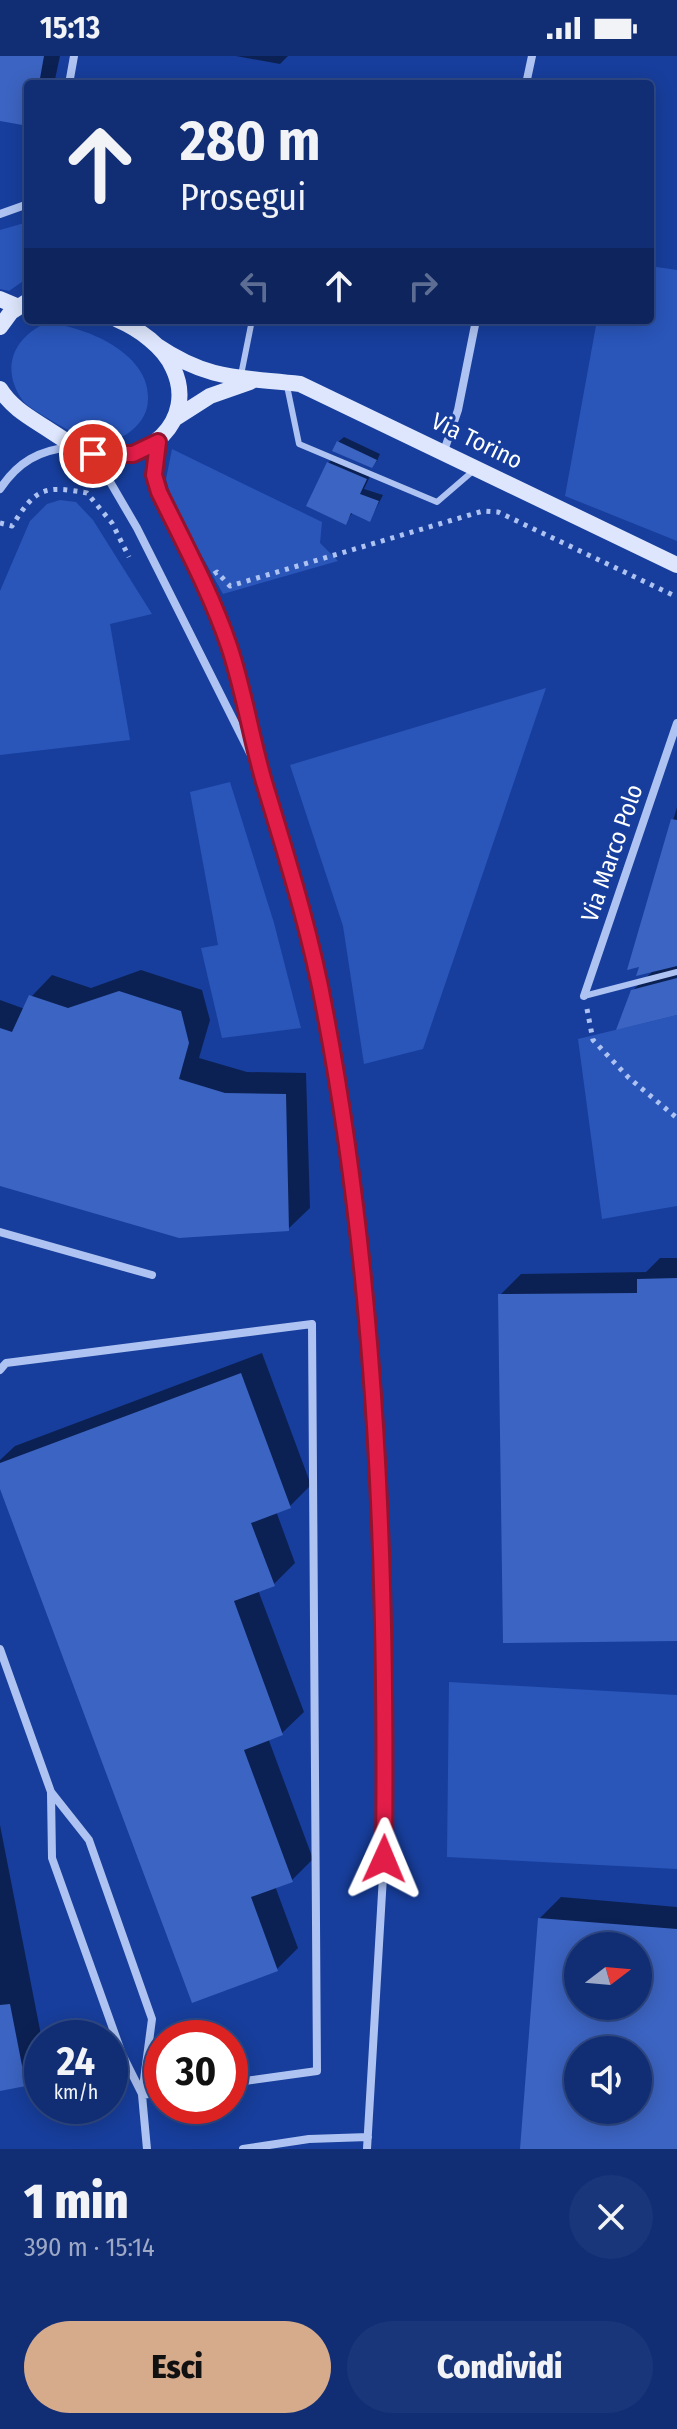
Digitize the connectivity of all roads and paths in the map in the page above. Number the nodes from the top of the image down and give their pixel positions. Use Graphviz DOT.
graph roads {
  1 [pos="74,56"];
  2 [pos="532,56"];
  3 [pos="70,80"];
  4 [pos="527,80"];
  5 [pos="24,205"];
  6 [pos="0,214"];
  7 [pos="0,299"];
  8 [pos="24,302"];
  9 [pos="24,304"];
  10 [pos="124,324"];
  11 [pos="251,324"];
  12 [pos="475,324"];
  13 [pos="0,327"];
  14 [pos="156,345"];
  15 [pos="244,382"];
  16 [pos="286,382"];
  17 [pos="0,389"];
  18 [pos="174,419"];
  19 [pos="158,442"];
  20 [pos="74,446"];
  21 [pos="444,451"];
  22 [pos="93,454"];
  23 [pos="477,468"];
  24 [pos="0,489"];
  25 [pos="0,523"];
  26 [pos="133,565"];
  27 [pos="677,565"];
  28 [pos="202,580"];
  29 [pos="677,597"];
  30 [pos="677,723"];
  31 [pos="263,778"];
  32 [pos="677,972"];
  33 [pos="584,996"];
  34 [pos="677,1118"];
  35 [pos="0,1232"];
  36 [pos="152,1275"];
  37 [pos="0,1370"];
  38 [pos="0,1649"];
  39 [pos="51,1792"];
  40 [pos="248,2081"];
  41 [pos="142,2095"];
  42 [pos="368,2137"];
  43 [pos="147,2149"];
  44 [pos="243,2149"];
  45 [pos="367,2149"];
  1 -- 3 [label="street"];
  2 -- 4 [label="street"];
  5 -- 6 [label="street"];
  7 -- 8 [label="main road"];
  9 -- 13 [label="main road"];
  10 -- 14 [label="main road"];
  11 -- 15 [label="lane"];
  12 -- 21 [label="street"];
  14 -- 15 [label="main road"];
  14 -- 18 [label="main road"];
  15 -- 16 [label="main road, Via Torino"];
  15 -- 18 [label="main road"];
  16 -- 21 [label="main road, Via Torino"];
  16 -- 23 [label="lane"];
  17 -- 20 [label="main road"];
  18 -- 19 [label="main road"];
  19 -- 22 [label="main road"];
  19 -- 28 [label="street"];
  20 -- 22 [label="main road"];
  20 -- 24 [label="street"];
  21 -- 23 [label="main road, Via Torino"];
  22 -- 31 [label="street"];
  23 -- 27 [label="main road, Via Torino"];
  25 -- 26 [label="path"];
  28 -- 29 [label="path"];
  28 -- 31 [label="street"];
  30 -- 33 [label="street, Via Marco Polo"];
  31 -- 42 [label="street"];
  32 -- 33 [label="lane"];
  33 -- 34 [label="path"];
  35 -- 36 [label="street"];
  37 -- 40 [label="street"];
  38 -- 39 [label="street"];
  39 -- 41 [label="street"];
  39 -- 41 [label="street"];
  41 -- 43 [label="street"];
  42 -- 44 [label="street"];
  42 -- 45 [label="street"];
}
